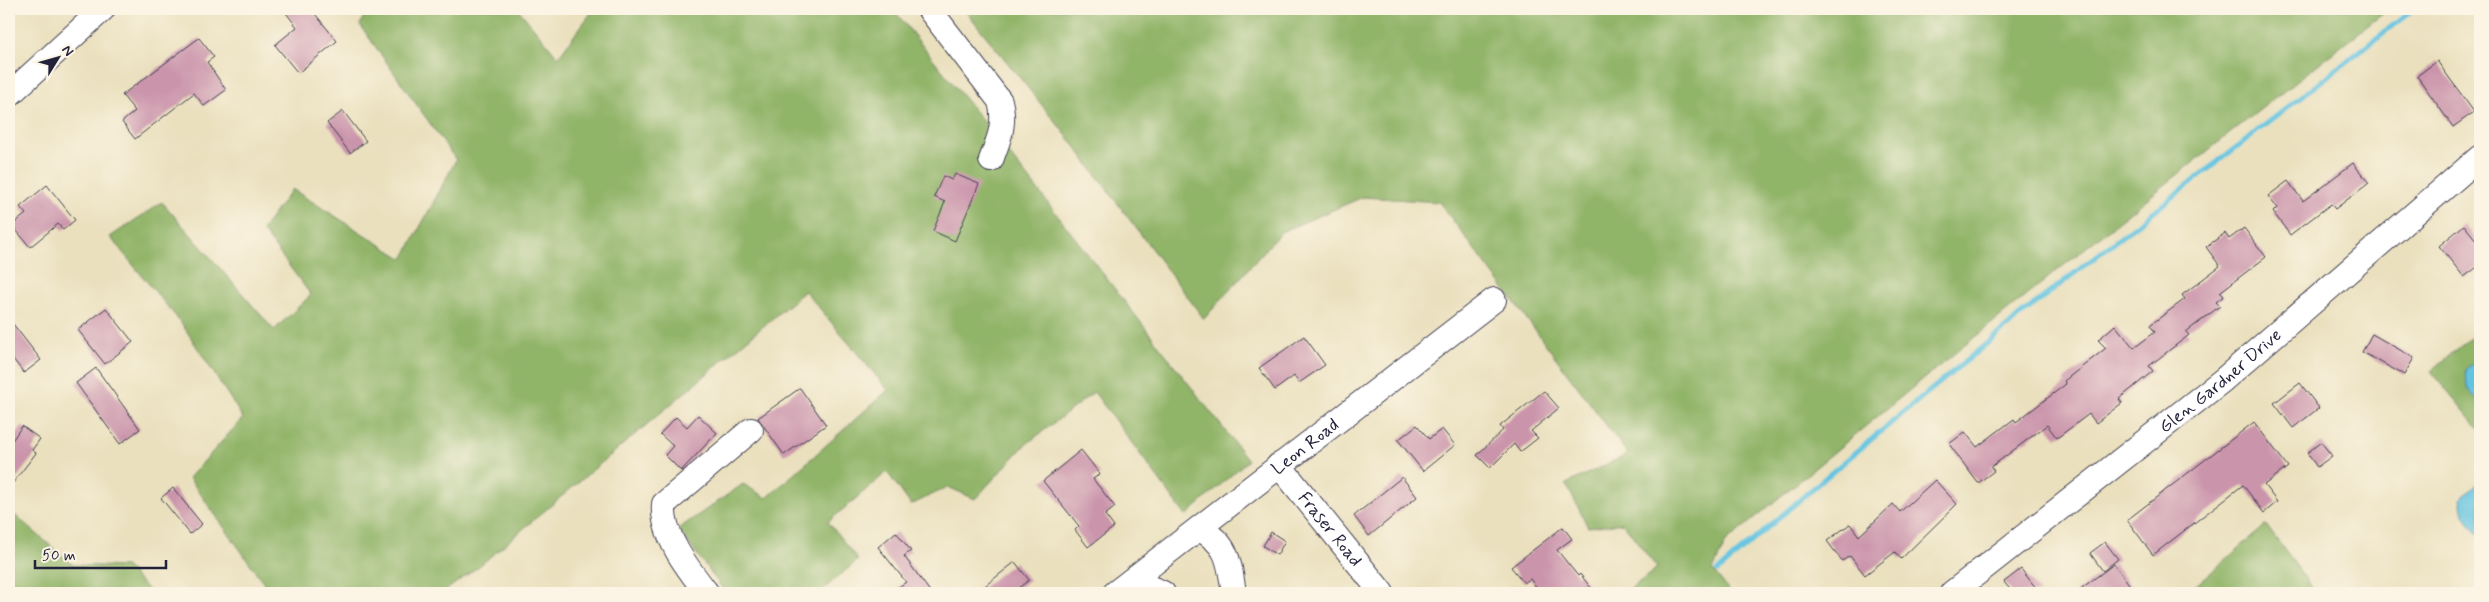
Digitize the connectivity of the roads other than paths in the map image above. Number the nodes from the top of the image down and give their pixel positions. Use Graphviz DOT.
graph roads {
  1 [pos="103,9"];
  2 [pos="929,9"];
  3 [pos="9,95"];
  4 [pos="2480,157"];
  5 [pos="991,160"];
  6 [pos="1494,300"];
  7 [pos="751,430"];
  8 [pos="1279,464"];
  9 [pos="1199,529"];
  10 [pos="1124,587"];
  11 [pos="707,593"];
  12 [pos="1163,593"];
  13 [pos="1234,593"];
  14 [pos="1382,593"];
  15 [pos="1952,593"];
  1 -- 3 [label="street"];
  2 -- 5 [label="street"];
  4 -- 15 [label="street, Glen Gardner Drive"];
  6 -- 8 [label="street, Leon Road"];
  7 -- 11 [label="street"];
  8 -- 9 [label="street, Leon Road"];
  8 -- 14 [label="street, Fraser Road"];
  9 -- 10 [label="street, Leon Road"];
  9 -- 13 [label="street"];
  10 -- 12 [label="street"];
}
